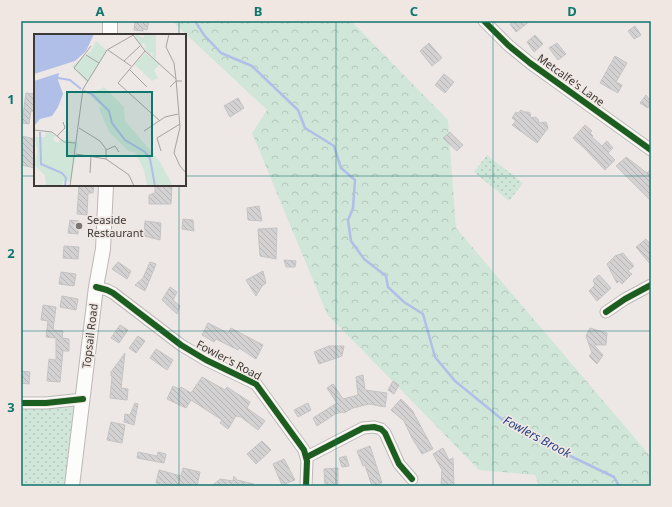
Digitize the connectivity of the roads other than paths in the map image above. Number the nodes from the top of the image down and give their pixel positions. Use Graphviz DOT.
graph roads {
  1 [pos="110,21"];
  2 [pos="484,21"];
  3 [pos="110,34"];
  4 [pos="651,150"];
  5 [pos="106,186"];
  6 [pos="651,285"];
  7 [pos="96,287"];
  8 [pos="606,312"];
  9 [pos="83,398"];
  10 [pos="21,403"];
  11 [pos="307,457"];
  12 [pos="412,478"];
  13 [pos="72,486"];
  14 [pos="306,486"];
  1 -- 3 [label="main road"];
  2 -- 4 [label="street, Metcalfe's Lane"];
  5 -- 7 [label="main road, Topsail Road"];
  6 -- 8 [label="street"];
  7 -- 9 [label="main road, Topsail Road"];
  7 -- 11 [label="street, Fowler's Road"];
  9 -- 10 [label="street"];
  9 -- 13 [label="main road, Topsail Road"];
  11 -- 12 [label="street"];
  11 -- 14 [label="street"];
}
